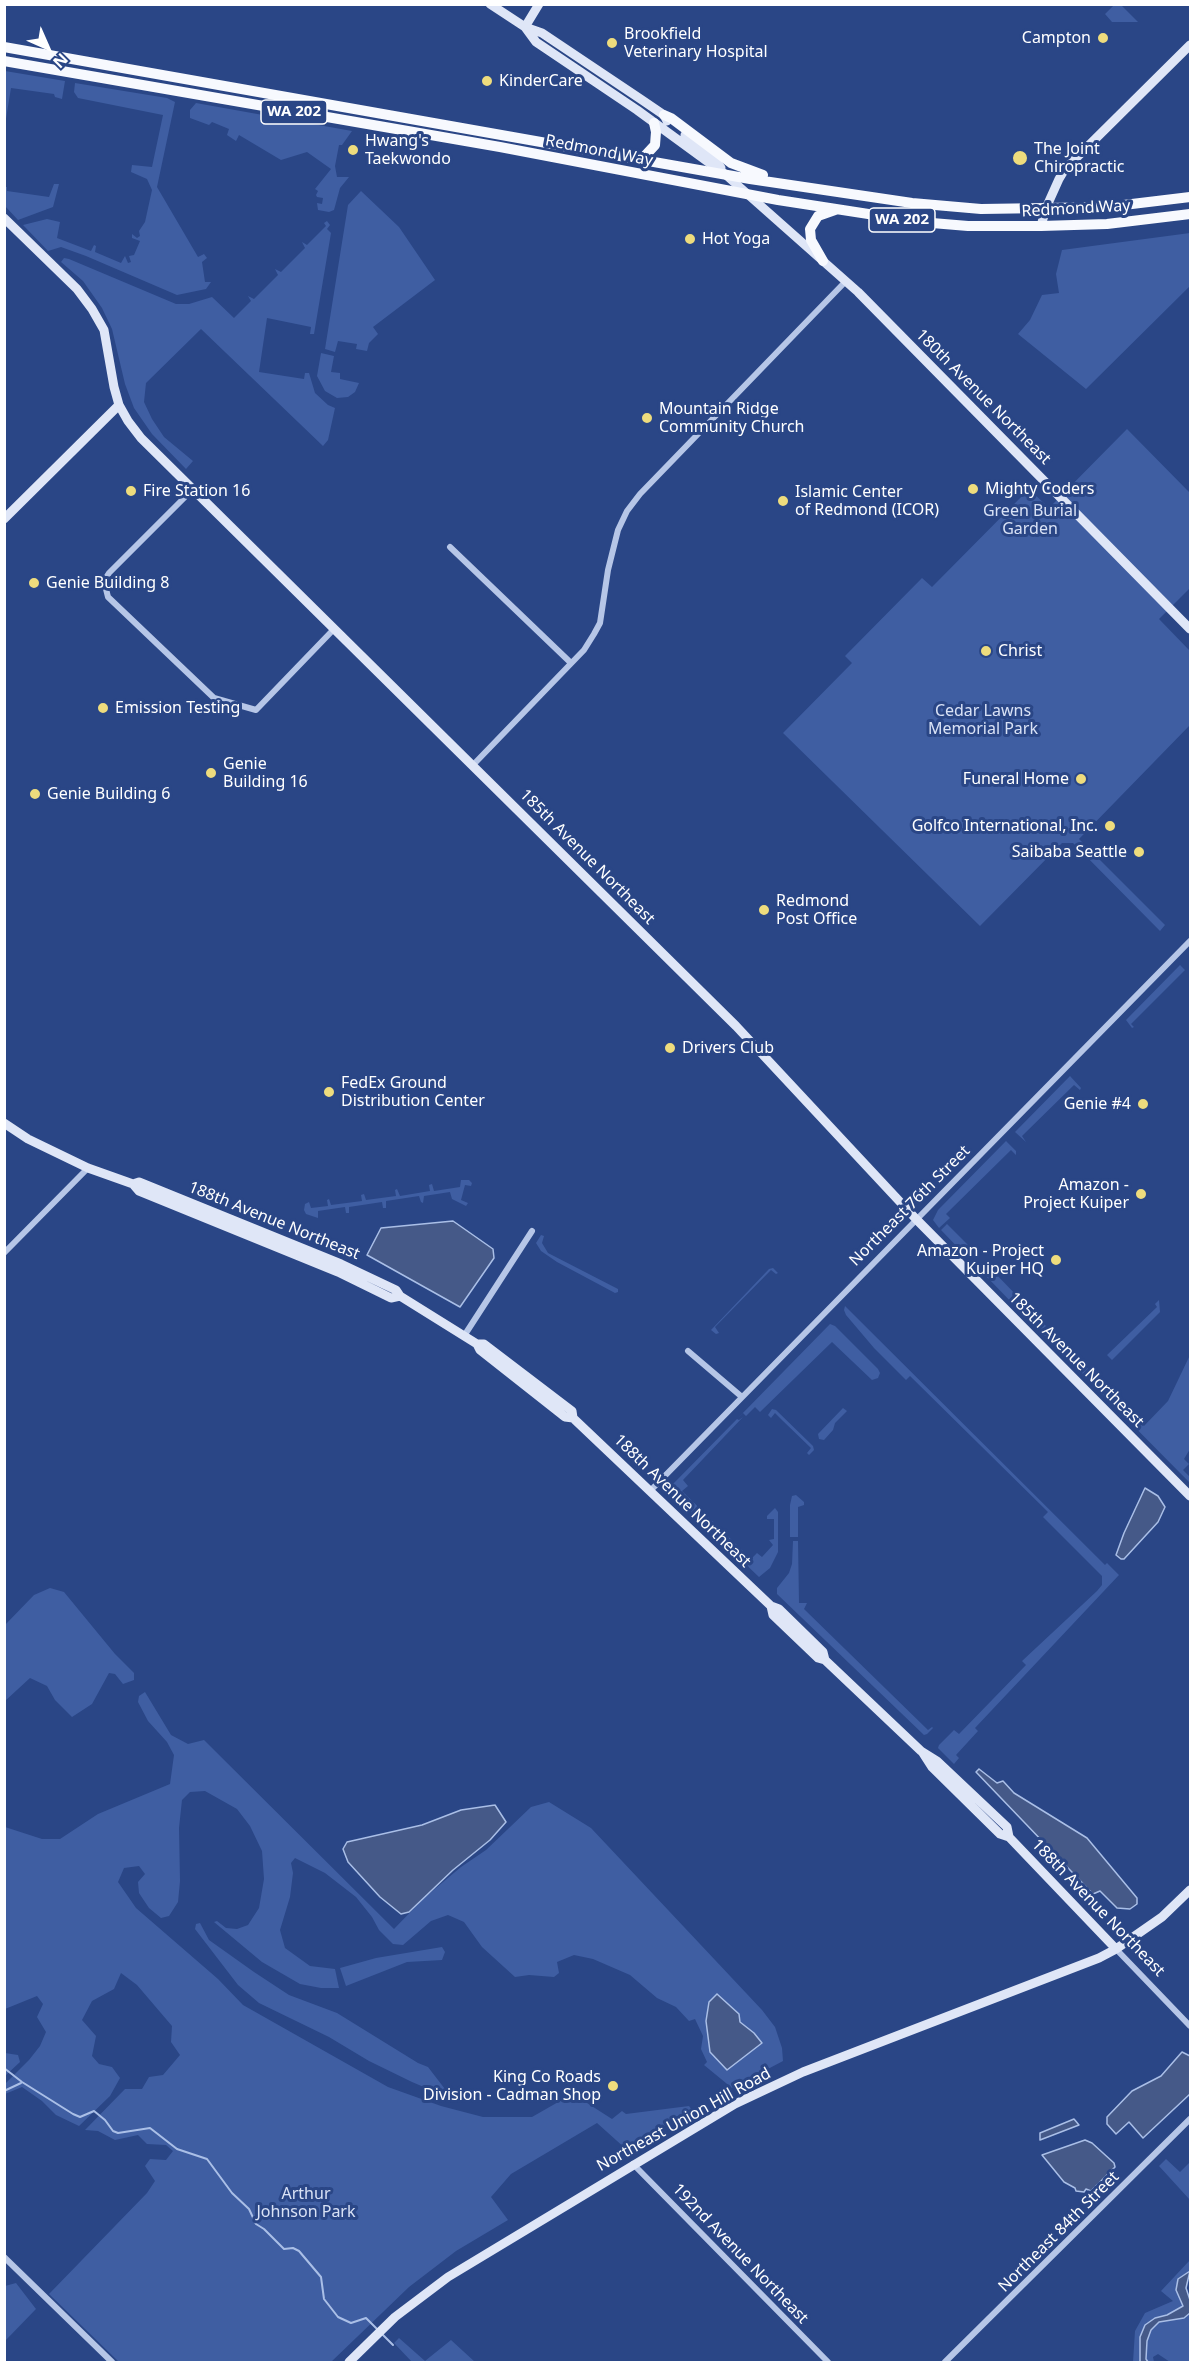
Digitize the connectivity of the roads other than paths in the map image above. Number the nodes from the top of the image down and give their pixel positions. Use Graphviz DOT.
graph roads {
  1 [pos="490,4"];
  2 [pos="539,4"];
  3 [pos="525,27"];
  4 [pos="1191,45"];
  5 [pos="4,47"];
  6 [pos="4,61"];
  7 [pos="664,115"];
  8 [pos="654,123"];
  9 [pos="561,145"];
  10 [pos="500,147"];
  11 [pos="642,159"];
  12 [pos="726,175"];
  13 [pos="775,183"];
  14 [pos="748,193"];
  15 [pos="1191,197"];
  16 [pos="1046,208"];
  17 [pos="842,209"];
  18 [pos="1191,214"];
  19 [pos="4,218"];
  20 [pos="1041,226"];
  21 [pos="824,261"];
  22 [pos="845,282"];
  23 [pos="119,405"];
  24 [pos="193,489"];
  25 [pos="4,519"];
  26 [pos="450,547"];
  27 [pos="334,629"];
  28 [pos="1191,629"];
  29 [pos="571,663"];
  30 [pos="473,765"];
  31 [pos="1191,941"];
  32 [pos="4,1123"];
  33 [pos="88,1168"];
  34 [pos="916,1219"];
  35 [pos="532,1231"];
  36 [pos="4,1253"];
  37 [pos="464,1336"];
  38 [pos="688,1351"];
  39 [pos="742,1396"];
  40 [pos="650,1491"];
  41 [pos="1191,1496"];
  42 [pos="1191,1890"];
  43 [pos="1116,1949"];
  44 [pos="1191,2026"];
  45 [pos="1191,2119"];
  46 [pos="633,2164"];
  47 [pos="4,2257"];
  48 [pos="112,2362"];
  49 [pos="349,2362"];
  50 [pos="828,2362"];
  51 [pos="945,2362"];
  1 -- 3 [label="street"];
  2 -- 3 [label="street"];
  3 -- 7 [label="street"];
  3 -- 8 [label="street"];
  4 -- 16 [label="street"];
  5 -- 9 [label="main road, Redmond Way / WA 202"];
  6 -- 10 [label="main road, Redmond Way / WA 202"];
  7 -- 12 [label="street"];
  7 -- 13 [label="main road"];
  8 -- 11 [label="main road"];
  8 -- 12 [label="street"];
  9 -- 10 [label="main road"];
  9 -- 11 [label="main road, Redmond Way / WA 202"];
  10 -- 14 [label="main road, Redmond Way / WA 202"];
  11 -- 12 [label="main road, Redmond Way / WA 202"];
  12 -- 13 [label="main road, Redmond Way / WA 202"];
  12 -- 14 [label="street, 180th Avenue Northeast"];
  13 -- 16 [label="main road, Redmond Way / WA 202"];
  14 -- 17 [label="main road, Redmond Way / WA 202"];
  14 -- 21 [label="street, 180th Avenue Northeast"];
  15 -- 16 [label="main road, Redmond Way / WA 202"];
  16 -- 20 [label="street"];
  17 -- 20 [label="main road, Redmond Way / WA 202"];
  17 -- 21 [label="main road"];
  18 -- 20 [label="main road, Redmond Way / WA 202"];
  19 -- 23 [label="street, 185th Avenue Northeast"];
  21 -- 22 [label="street, 180th Avenue Northeast"];
  22 -- 28 [label="street, 180th Avenue Northeast"];
  22 -- 29 [label="street"];
  23 -- 24 [label="street, 185th Avenue Northeast"];
  23 -- 25 [label="street"];
  24 -- 27 [label="street, 185th Avenue Northeast"];
  24 -- 27 [label="street"];
  26 -- 29 [label="street"];
  27 -- 30 [label="street, 185th Avenue Northeast"];
  29 -- 30 [label="street"];
  30 -- 34 [label="street, 185th Avenue Northeast"];
  31 -- 34 [label="street, Northeast 76th Street"];
  32 -- 33 [label="street, 188th Avenue Northeast"];
  33 -- 36 [label="street"];
  33 -- 37 [label="street, 188th Avenue Northeast"];
  34 -- 39 [label="street, Northeast 76th Street"];
  34 -- 41 [label="street, 185th Avenue Northeast"];
  35 -- 37 [label="street"];
  37 -- 40 [label="street, 188th Avenue Northeast"];
  38 -- 39 [label="street"];
  39 -- 40 [label="street, Northeast 76th Street"];
  40 -- 43 [label="street, 188th Avenue Northeast"];
  42 -- 43 [label="street, Northeast Union Hill Road"];
  43 -- 44 [label="street, 188th Avenue Northeast"];
  43 -- 46 [label="street, Northeast Union Hill Road"];
  45 -- 51 [label="street, Northeast 84th Street"];
  46 -- 49 [label="street, Northeast Union Hill Road"];
  46 -- 50 [label="street, 192nd Avenue Northeast"];
  47 -- 48 [label="street"];
}
